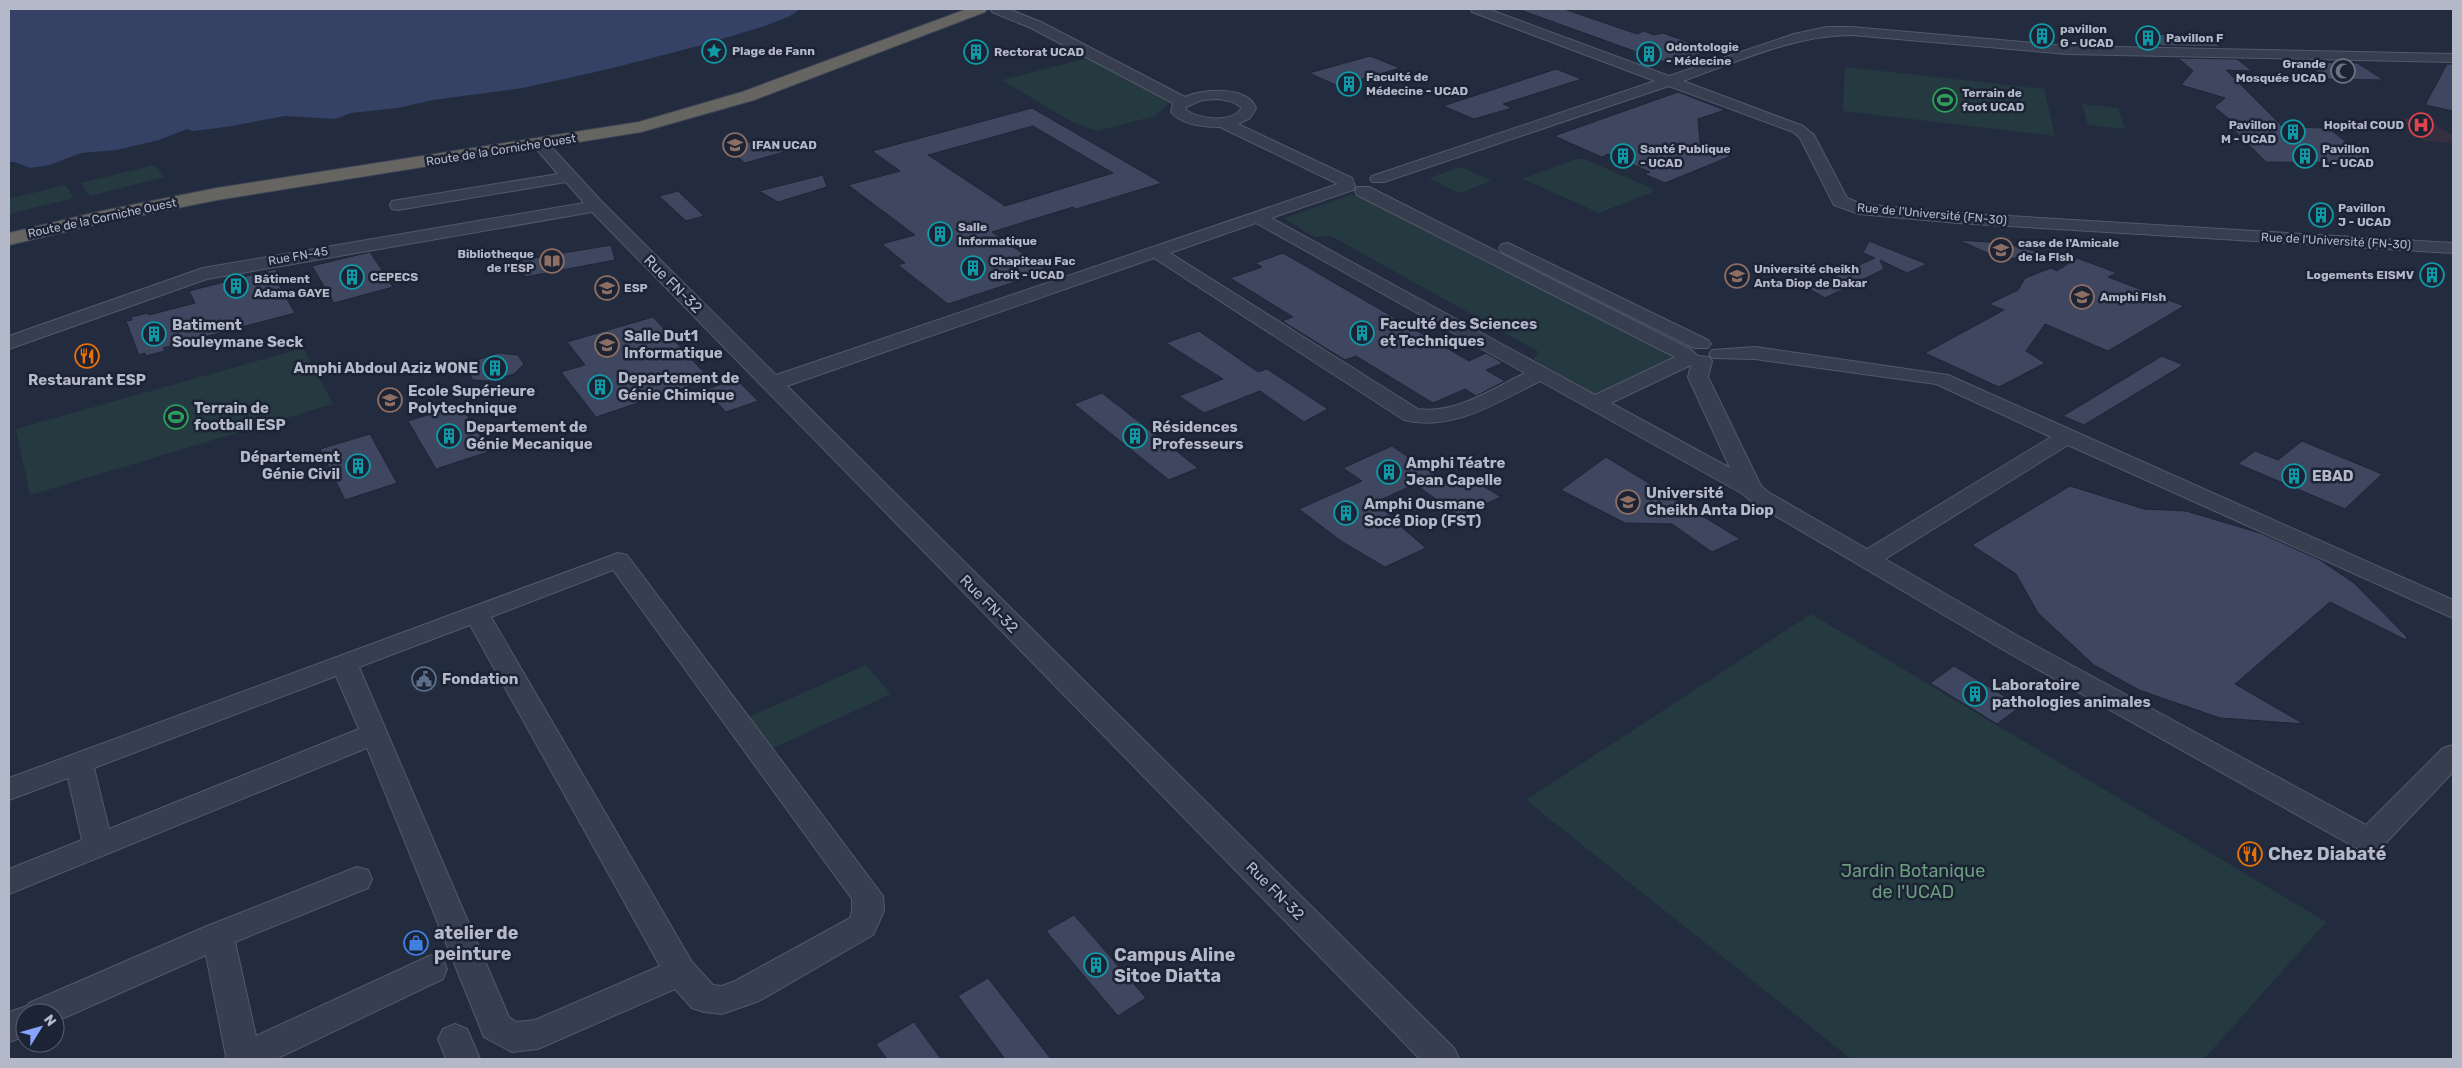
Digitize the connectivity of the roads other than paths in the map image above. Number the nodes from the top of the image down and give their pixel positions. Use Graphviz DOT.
graph roads {
  1 [pos="952,9"];
  2 [pos="980,9"];
  3 [pos="997,9"];
  4 [pos="1026,9"];
  5 [pos="1476,9"];
  6 [pos="2453,58"];
  7 [pos="1668,81"];
  8 [pos="1200,96"];
  9 [pos="1183,102"];
  10 [pos="1244,116"];
  11 [pos="1222,122"];
  12 [pos="540,144"];
  13 [pos="570,177"];
  14 [pos="1363,183"];
  15 [pos="398,205"];
  16 [pos="596,206"];
  17 [pos="1258,218"];
  18 [pos="9,233"];
  19 [pos="9,239"];
  20 [pos="2453,248"];
  21 [pos="1157,252"];
  22 [pos="9,343"];
  23 [pos="1699,354"];
  24 [pos="1540,373"];
  25 [pos="771,384"];
  26 [pos="1595,403"];
  27 [pos="2067,436"];
  28 [pos="1752,490"];
  29 [pos="1868,560"];
  30 [pos="2453,610"];
  31 [pos="476,613"];
  32 [pos="344,663"];
  33 [pos="375,734"];
  34 [pos="2453,755"];
  35 [pos="79,763"];
  36 [pos="9,789"];
  37 [pos="98,846"];
  38 [pos="357,879"];
  39 [pos="9,882"];
  40 [pos="218,935"];
  41 [pos="431,969"];
  42 [pos="680,972"];
  43 [pos="64,1003"];
  44 [pos="243,1059"];
  45 [pos="1442,1059"];
  1 -- 18 [label="highway, Route de la Corniche Ouest"];
  2 -- 12 [label="highway, Route de la Corniche Ouest"];
  3 -- 9 [label="street"];
  4 -- 8 [label="street"];
  5 -- 7 [label="street, Rue de l'Université (FN-30)"];
  6 -- 7 [label="street"];
  7 -- 14 [label="street"];
  7 -- 20 [label="street, Rue de l'Université (FN-30)"];
  8 -- 9 [label="street"];
  8 -- 10 [label="street"];
  9 -- 11 [label="street"];
  10 -- 11 [label="street"];
  10 -- 14 [label="street"];
  11 -- 14 [label="street"];
  12 -- 13 [label="street, Rue FN-32"];
  12 -- 19 [label="highway, Route de la Corniche Ouest"];
  13 -- 15 [label="street"];
  13 -- 16 [label="street, Rue FN-32"];
  14 -- 17 [label="street"];
  14 -- 23 [label="street"];
  16 -- 22 [label="street, Rue FN-45"];
  16 -- 25 [label="street, Rue FN-32"];
  17 -- 21 [label="street"];
  17 -- 24 [label="street"];
  21 -- 24 [label="street"];
  21 -- 25 [label="street"];
  23 -- 26 [label="street"];
  23 -- 27 [label="street"];
  23 -- 28 [label="street"];
  24 -- 26 [label="street"];
  25 -- 45 [label="street, Rue FN-32"];
  26 -- 28 [label="street"];
  27 -- 29 [label="street"];
  27 -- 30 [label="street"];
  28 -- 29 [label="street"];
  29 -- 34 [label="street"];
  31 -- 32 [label="street"];
  31 -- 42 [label="street"];
  31 -- 42 [label="street"];
  32 -- 33 [label="street"];
  32 -- 35 [label="street"];
  33 -- 37 [label="street"];
  33 -- 42 [label="street"];
  35 -- 36 [label="street"];
  35 -- 37 [label="street"];
  37 -- 39 [label="street"];
  38 -- 40 [label="street"];
  40 -- 43 [label="street"];
  40 -- 44 [label="street"];
  41 -- 44 [label="street"];
}
